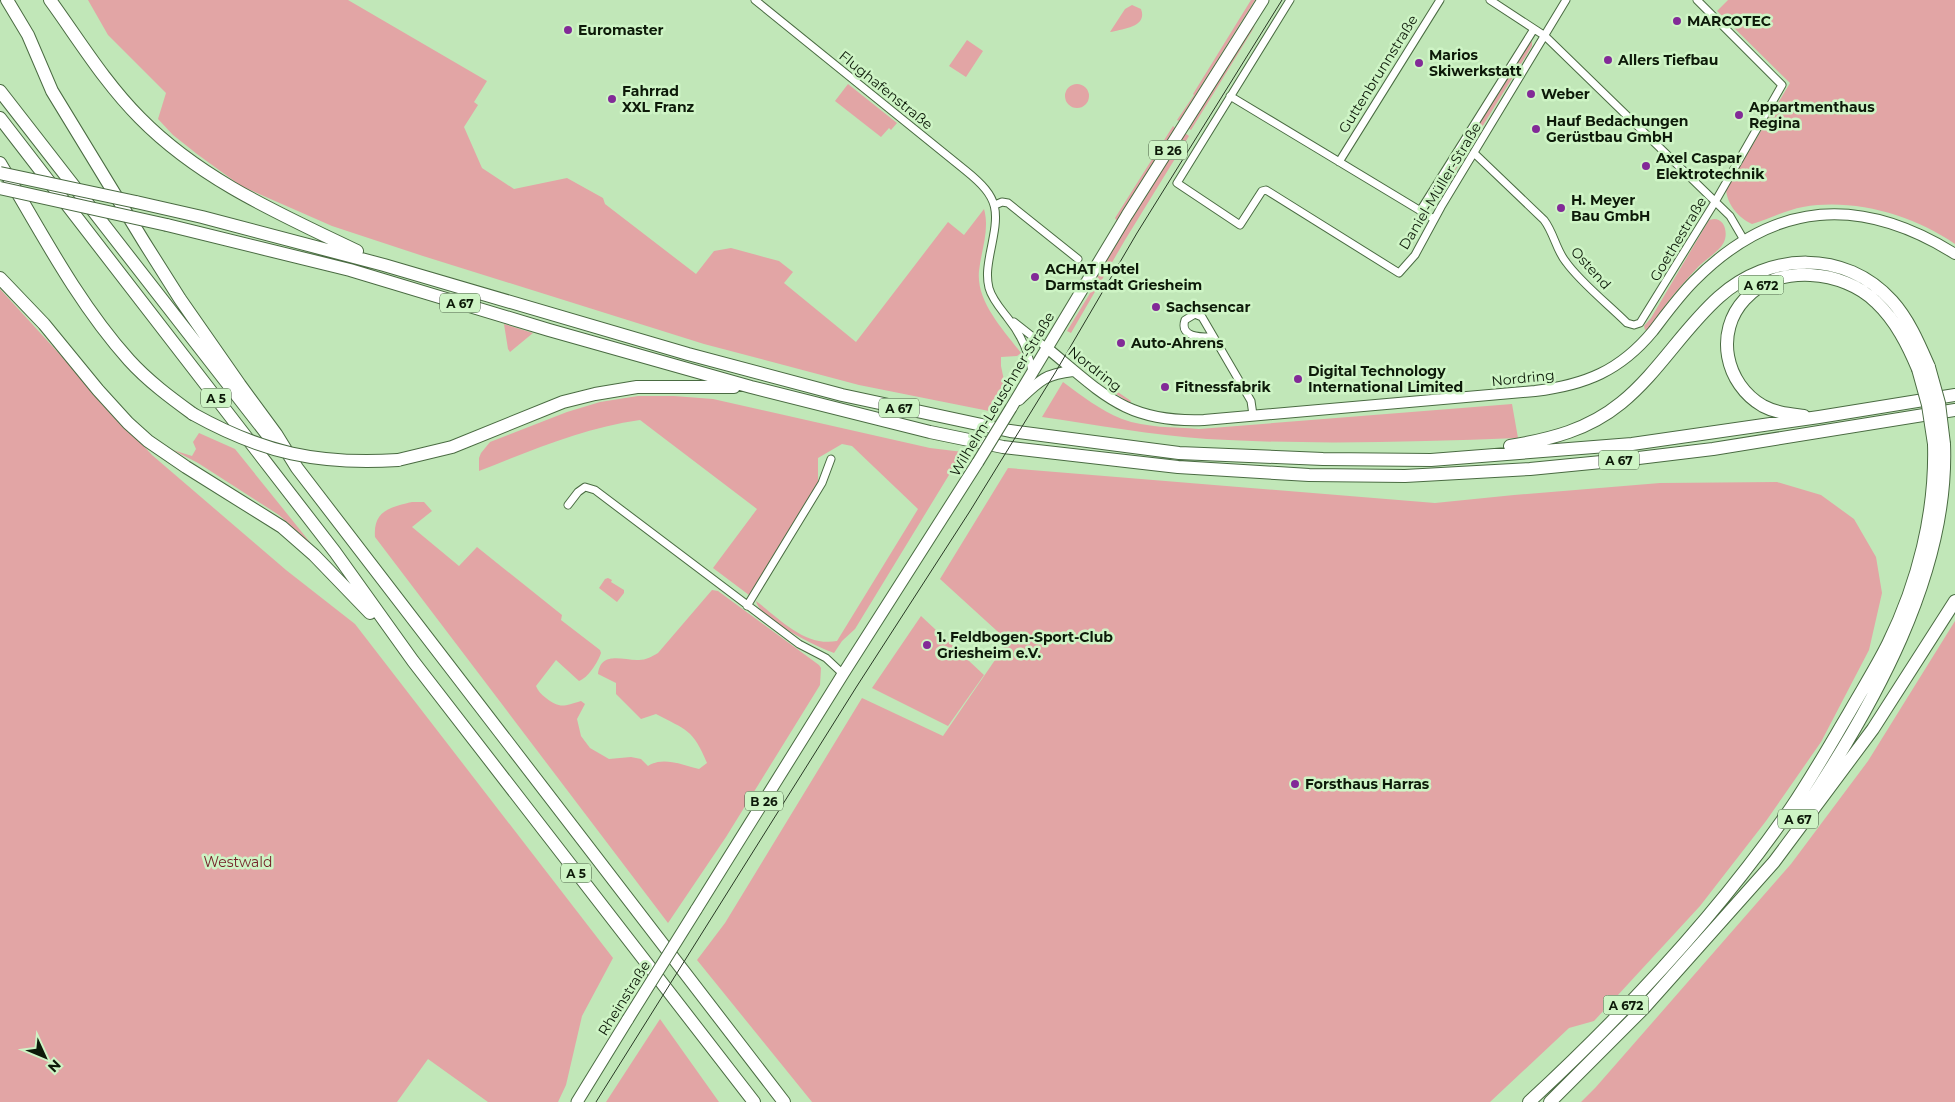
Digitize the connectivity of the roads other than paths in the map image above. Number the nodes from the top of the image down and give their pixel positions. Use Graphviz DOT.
graph roads {
  1 [pos="7,0"];
  2 [pos="50,0"];
  3 [pos="755,0"];
  4 [pos="1262,0"];
  5 [pos="1290,0"];
  6 [pos="1440,0"];
  7 [pos="1490,0"];
  8 [pos="1566,0"];
  9 [pos="1697,0"];
  10 [pos="1534,29"];
  11 [pos="1545,36"];
  12 [pos="0,91"];
  13 [pos="1230,96"];
  14 [pos="0,118"];
  15 [pos="1474,154"];
  16 [pos="1338,162"];
  17 [pos="0,163"];
  18 [pos="0,173"];
  19 [pos="0,188"];
  20 [pos="1715,202"];
  21 [pos="995,205"];
  22 [pos="1420,211"];
  23 [pos="1434,219"];
  24 [pos="1744,240"];
  25 [pos="1955,254"];
  26 [pos="1078,259"];
  27 [pos="384,265"];
  28 [pos="0,278"];
  29 [pos="1008,317"];
  30 [pos="1637,324"];
  31 [pos="1213,337"];
  32 [pos="1047,348"];
  33 [pos="1923,368"];
  34 [pos="1073,370"];
  35 [pos="1032,372"];
  36 [pos="1645,379"];
  37 [pos="751,387"];
  38 [pos="1955,395"];
  39 [pos="1011,408"];
  40 [pos="1955,410"];
  41 [pos="1253,415"];
  42 [pos="1819,418"];
  43 [pos="1939,444"];
  44 [pos="831,459"];
  45 [pos="1431,460"];
  46 [pos="297,468"];
  47 [pos="568,505"];
  48 [pos="1955,600"];
  49 [pos="747,606"];
  50 [pos="399,644"];
  51 [pos="843,674"];
  52 [pos="699,905"];
  53 [pos="1730,912"];
  54 [pos="577,1102"];
  55 [pos="754,1102"];
  56 [pos="784,1102"];
  57 [pos="1529,1102"];
  58 [pos="1550,1102"];
  1 -- 46 [label="highway, A 5"];
  2 -- 27 [label="highway, A 67"];
  3 -- 21 [label="street, Flughafenstraße"];
  4 -- 32 [label="main road, Wilhelm-Leuschner-Straße / B 26"];
  5 -- 13 [label="street"];
  6 -- 16 [label="street, Guttenbrunnstraße"];
  7 -- 10 [label="street"];
  8 -- 11 [label="street, Daniel-Müller-Straße"];
  9 -- 20 [label="street, Goethestraße"];
  10 -- 11 [label="street"];
  10 -- 22 [label="street, Daniel-Müller-Straße"];
  11 -- 15 [label="street, Daniel-Müller-Straße"];
  11 -- 20 [label="street"];
  12 -- 46 [label="highway"];
  13 -- 16 [label="street"];
  13 -- 23 [label="street, Daniel-Müller-Straße"];
  14 -- 50 [label="highway, A 5"];
  15 -- 23 [label="street, Daniel-Müller-Straße"];
  15 -- 30 [label="street, Ostend"];
  16 -- 22 [label="street"];
  17 -- 37 [label="highway, A 67, bridge"];
  18 -- 27 [label="highway, bridge"];
  19 -- 37 [label="highway, A 67, bridge"];
  20 -- 24 [label="street"];
  20 -- 30 [label="street, Goethestraße"];
  21 -- 26 [label="street"];
  21 -- 29 [label="street"];
  22 -- 23 [label="street"];
  24 -- 25 [label="main road, Nordring"];
  24 -- 41 [label="main road, Nordring"];
  27 -- 45 [label="highway, A 67"];
  28 -- 50 [label="highway, A 5"];
  29 -- 32 [label="street"];
  29 -- 35 [label="street"];
  31 -- 41 [label="street"];
  32 -- 34 [label="main road, Nordring"];
  32 -- 35 [label="main road, Wilhelm-Leuschner-Straße / B 26"];
  33 -- 36 [label="highway, A 672"];
  33 -- 42 [label="highway, A 672"];
  33 -- 43 [label="highway, A 672, bridge"];
  34 -- 39 [label="main road"];
  34 -- 41 [label="main road, Nordring"];
  35 -- 39 [label="main road, Wilhelm-Leuschner-Straße / B 26"];
  36 -- 45 [label="highway, A 67"];
  37 -- 40 [label="highway, A 67"];
  38 -- 42 [label="highway, A 67"];
  39 -- 51 [label="main road, Wilhelm-Leuschner-Straße / B 26, bridge"];
  42 -- 45 [label="highway, A 67"];
  43 -- 53 [label="highway, A 67"];
  43 -- 57 [label="highway, A 672"];
  44 -- 49 [label="street"];
  46 -- 56 [label="highway, A 5"];
  47 -- 49 [label="street"];
  48 -- 53 [label="highway, A 67"];
  49 -- 51 [label="street"];
  50 -- 55 [label="highway, A 5"];
  51 -- 52 [label="main road, Wilhelm-Leuschner-Straße / B 26"];
  52 -- 54 [label="main road, Rheinstraße / B 26, bridge"];
  53 -- 58 [label="highway, A 672"];
}
